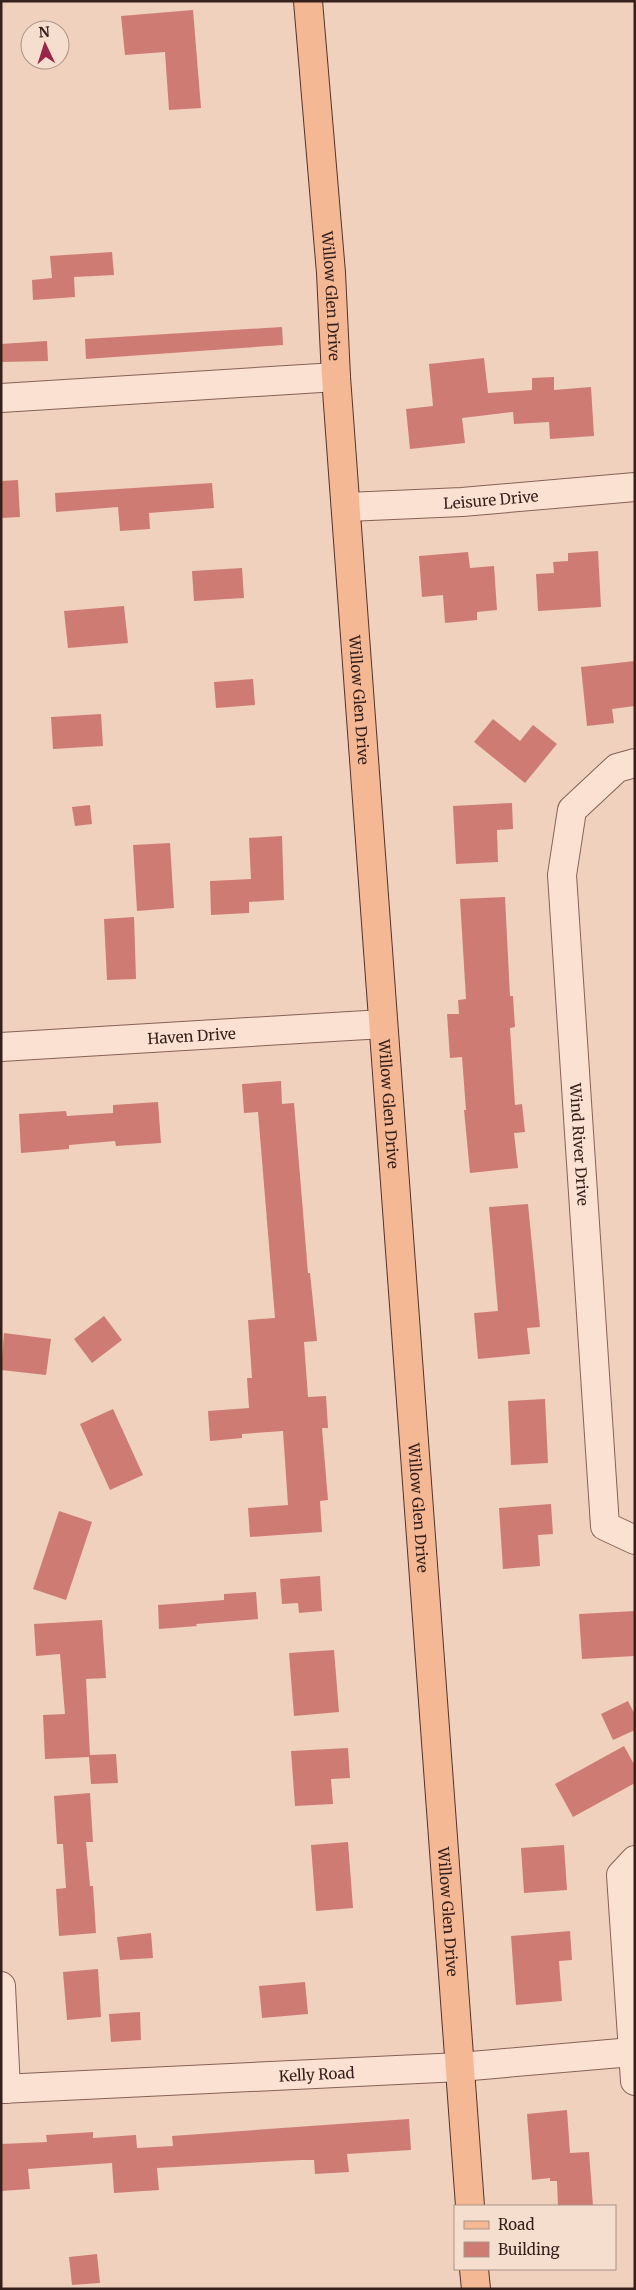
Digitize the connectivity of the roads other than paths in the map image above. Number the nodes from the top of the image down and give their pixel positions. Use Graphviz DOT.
graph roads {
  1 [pos="308,1"];
  2 [pos="336,377"];
  3 [pos="1,398"];
  4 [pos="635,487"];
  5 [pos="347,507"];
  6 [pos="635,763"];
  7 [pos="382,1024"];
  8 [pos="1,1047"];
  9 [pos="635,1540"];
  10 [pos="635,1860"];
  11 [pos="1,1986"];
  12 [pos="632,2052"];
  13 [pos="460,2067"];
  14 [pos="635,2081"];
  15 [pos="4,2089"];
  16 [pos="470,2205"];
  17 [pos="474,2270"];
  18 [pos="476,2289"];
  1 -- 2 [label="main road, Willow Glen Drive"];
  2 -- 3 [label="street"];
  2 -- 5 [label="main road, Willow Glen Drive"];
  4 -- 5 [label="street, Leisure Drive"];
  5 -- 7 [label="main road, Willow Glen Drive"];
  6 -- 9 [label="street, Wind River Drive"];
  7 -- 8 [label="street, Haven Drive"];
  7 -- 13 [label="main road, Willow Glen Drive"];
  10 -- 12 [label="street"];
  11 -- 15 [label="street"];
  12 -- 13 [label="street, Kelly Road"];
  12 -- 14 [label="street"];
  13 -- 15 [label="street, Kelly Road"];
  13 -- 16 [label="main road, Willow Glen Drive"];
  17 -- 18 [label="main road"];
}
